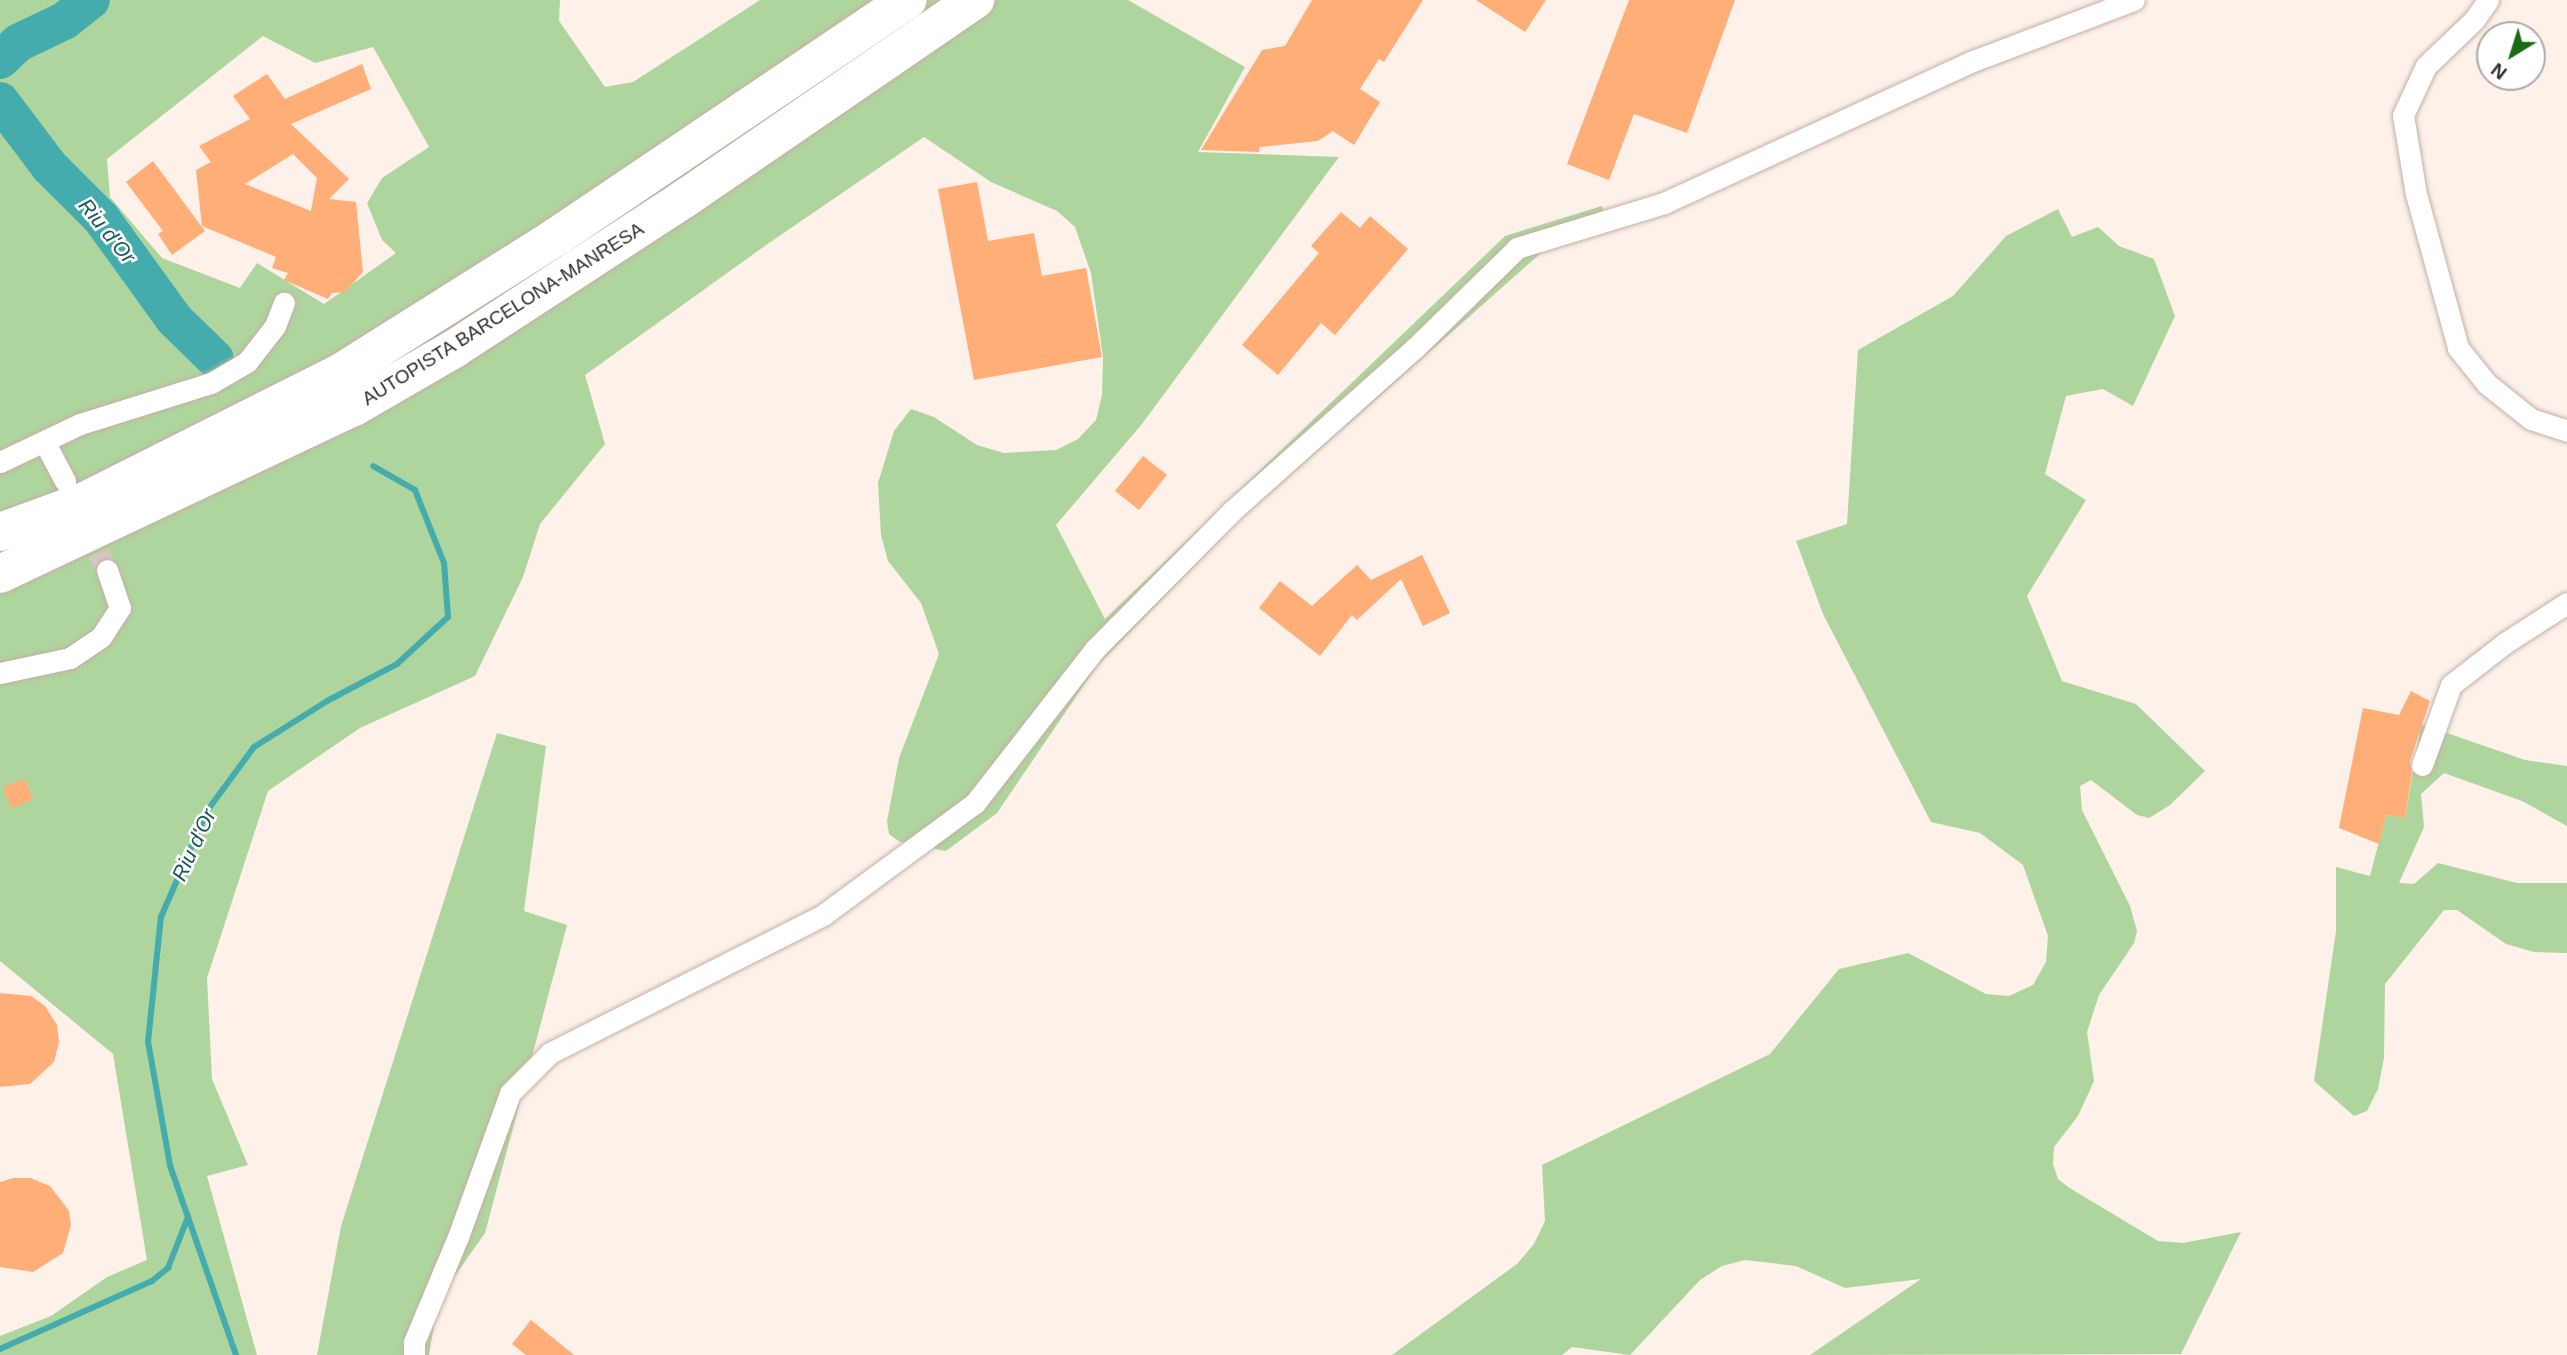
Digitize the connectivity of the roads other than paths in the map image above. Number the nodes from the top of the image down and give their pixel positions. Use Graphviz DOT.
graph roads {
  1 [pos="907,0"];
  2 [pos="975,0"];
  3 [pos="2134,0"];
  4 [pos="2488,0"];
  5 [pos="284,303"];
  6 [pos="2567,431"];
  7 [pos="45,443"];
  8 [pos="0,462"];
  9 [pos="65,481"];
  10 [pos="0,532"];
  11 [pos="107,570"];
  12 [pos="0,575"];
  13 [pos="2567,603"];
  14 [pos="0,673"];
  15 [pos="2422,765"];
  16 [pos="414,1355"];
  1 -- 10 [label="highway, AUTOPISTA BARCELONA-MANRESA"];
  2 -- 12 [label="highway, AUTOPISTA BARCELONA-MANRESA"];
  3 -- 16 [label="street"];
  4 -- 6 [label="street"];
  5 -- 7 [label="street"];
  7 -- 8 [label="street"];
  7 -- 9 [label="street"];
  11 -- 14 [label="street"];
  13 -- 15 [label="street"];
}
